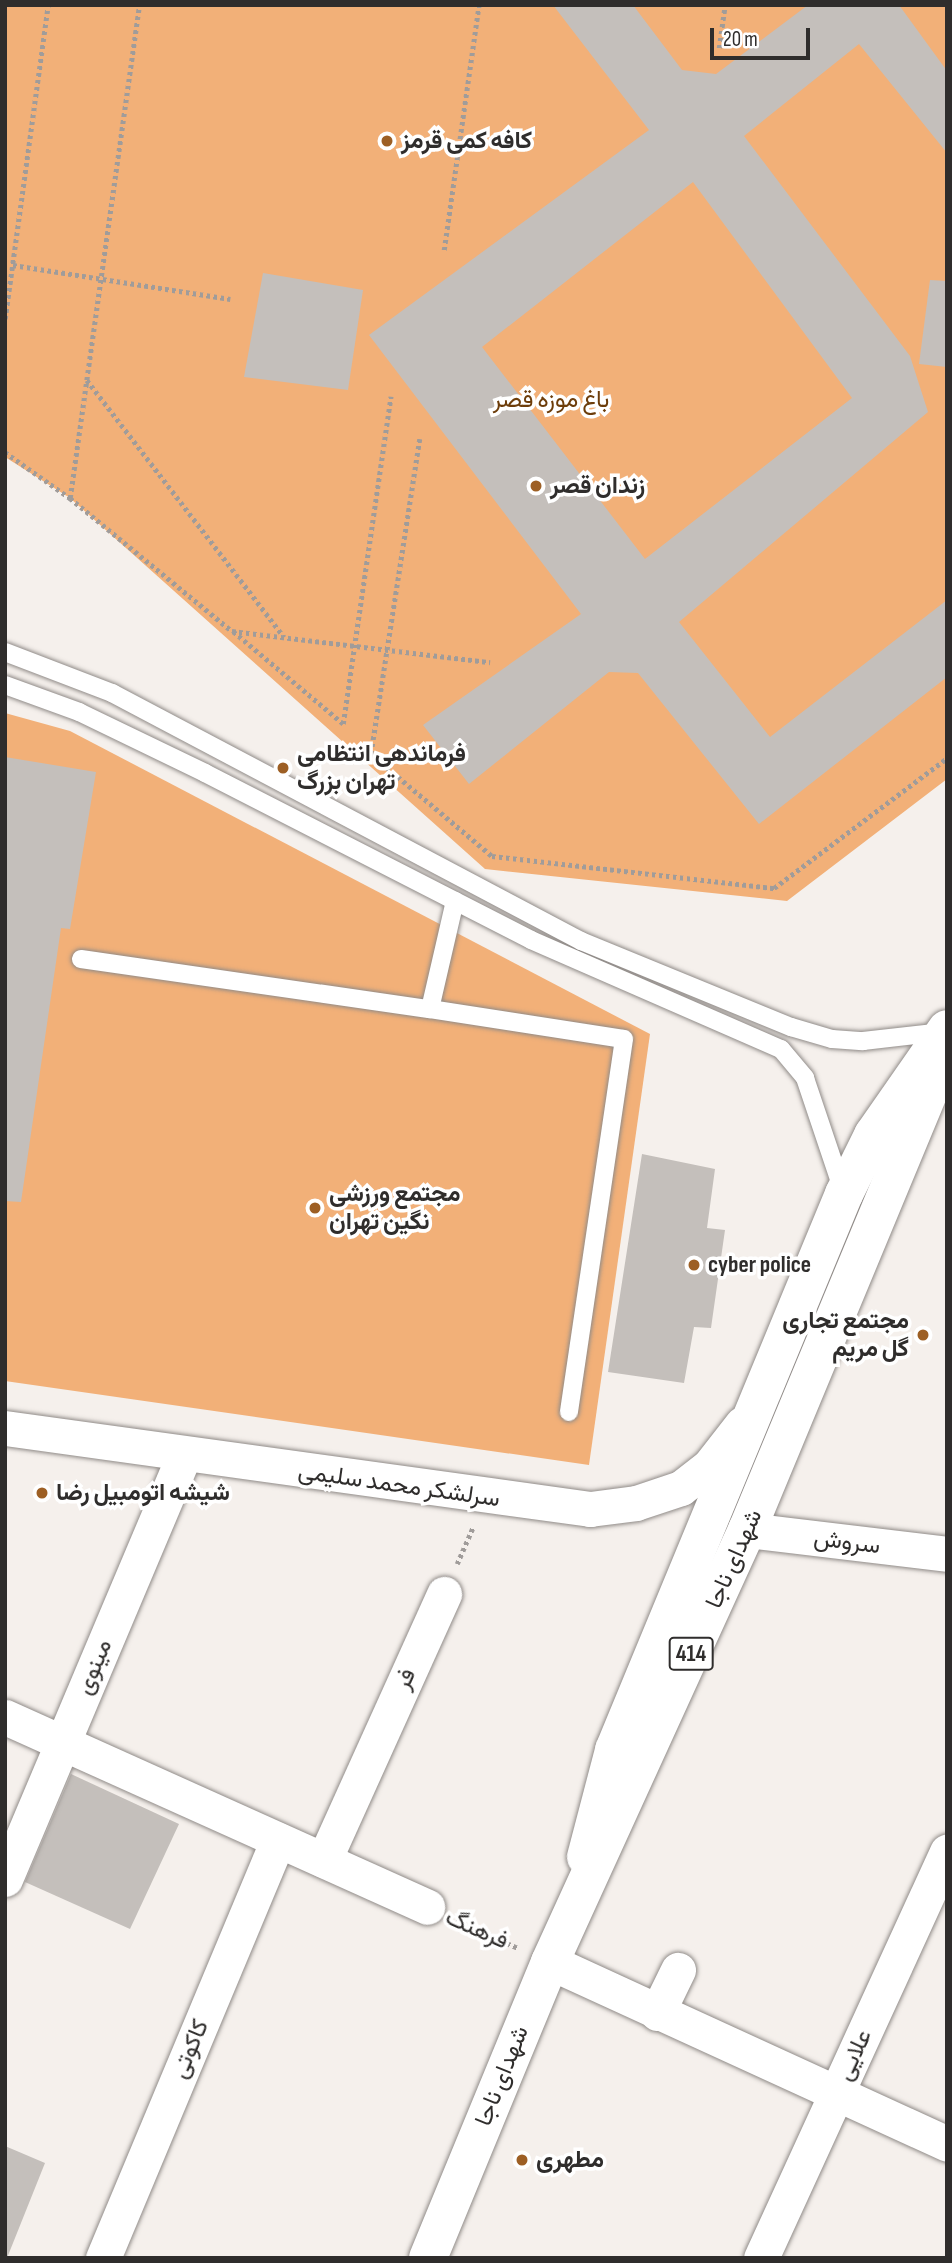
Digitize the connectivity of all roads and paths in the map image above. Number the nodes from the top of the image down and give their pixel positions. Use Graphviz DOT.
graph roads {
  1 [pos="47,5"];
  2 [pos="139,5"];
  3 [pos="479,5"];
  4 [pos="725,5"];
  5 [pos="719,48"];
  6 [pos="444,250"];
  7 [pos="13,265"];
  8 [pos="97,278"];
  9 [pos="230,299"];
  10 [pos="5,319"];
  11 [pos="87,380"];
  12 [pos="391,396"];
  13 [pos="420,439"];
  14 [pos="5,452"];
  15 [pos="70,498"];
  16 [pos="232,631"];
  17 [pos="285,637"];
  18 [pos="355,646"];
  19 [pos="387,649"];
  20 [pos="5,652"];
  21 [pos="490,662"];
  22 [pos="5,684"];
  23 [pos="947,758"];
  24 [pos="455,901"];
  25 [pos="81,959"];
  26 [pos="430,1009"];
  27 [pos="946,1037"];
  28 [pos="844,1194"];
  29 [pos="756,1407"];
  30 [pos="569,1412"];
  31 [pos="5,1428"];
  32 [pos="184,1455"];
  33 [pos="486,1498"];
  34 [pos="747,1530"];
  35 [pos="947,1554"];
  36 [pos="444,1594"];
  37 [pos="5,1717"];
  38 [pos="63,1743"];
  39 [pos="278,1840"];
  40 [pos="947,1852"];
  41 [pos="324,1860"];
  42 [pos="5,1879"];
  43 [pos="427,1907"];
  44 [pos="571,1917"];
  45 [pos="550,1962"];
  46 [pos="678,1970"];
  47 [pos="657,2012"];
  48 [pos="836,2094"];
  49 [pos="947,2144"];
  50 [pos="103,2258"];
  51 [pos="428,2258"];
  52 [pos="761,2258"];
  1 -- 7 [label="path"];
  2 -- 8 [label="path"];
  3 -- 6 [label="path"];
  4 -- 5 [label="path"];
  7 -- 8 [label="path"];
  7 -- 10 [label="path"];
  8 -- 9 [label="path"];
  8 -- 11 [label="path"];
  11 -- 15 [label="path"];
  11 -- 17 [label="path"];
  12 -- 18 [label="path"];
  13 -- 19 [label="path"];
  14 -- 15 [label="path"];
  15 -- 16 [label="path"];
  16 -- 17 [label="path"];
  16 -- 18 [label="path"];
  17 -- 18 [label="path"];
  18 -- 19 [label="path"];
  19 -- 21 [label="path"];
  19 -- 23 [label="path"];
  20 -- 27 [label="lane"];
  22 -- 24 [label="lane"];
  24 -- 26 [label="lane"];
  24 -- 28 [label="lane"];
  25 -- 26 [label="lane"];
  26 -- 30 [label="lane"];
  27 -- 28 [label="main road"];
  27 -- 34 [label="main road, شهدای ناجا / 414"];
  28 -- 29 [label="main road"];
  29 -- 33 [label="street, سرلشکر محمد سلیمی"];
  29 -- 44 [label="main road"];
  31 -- 32 [label="street, سرلشکر محمد سلیمی"];
  32 -- 33 [label="street, سرلشکر محمد سلیمی"];
  32 -- 38 [label="street, مینوی"];
  33 -- 36 [label="path"];
  34 -- 35 [label="street, سروش"];
  34 -- 44 [label="main road, شهدای ناجا / 414"];
  36 -- 41 [label="street, فر"];
  37 -- 38 [label="street, فرهنگ"];
  38 -- 39 [label="street, فرهنگ"];
  38 -- 42 [label="street, مینوی"];
  39 -- 41 [label="street, فرهنگ"];
  39 -- 50 [label="street, کاکوتی"];
  40 -- 48 [label="street, علایی"];
  41 -- 43 [label="street, فرهنگ"];
  43 -- 45 [label="path, فرهنگ"];
  44 -- 45 [label="main road, شهدای ناجا / 414"];
  45 -- 47 [label="street"];
  45 -- 51 [label="main road, شهدای ناجا / 414"];
  46 -- 47 [label="street"];
  47 -- 48 [label="street"];
  48 -- 49 [label="street"];
  48 -- 52 [label="street, علایی"];
}
